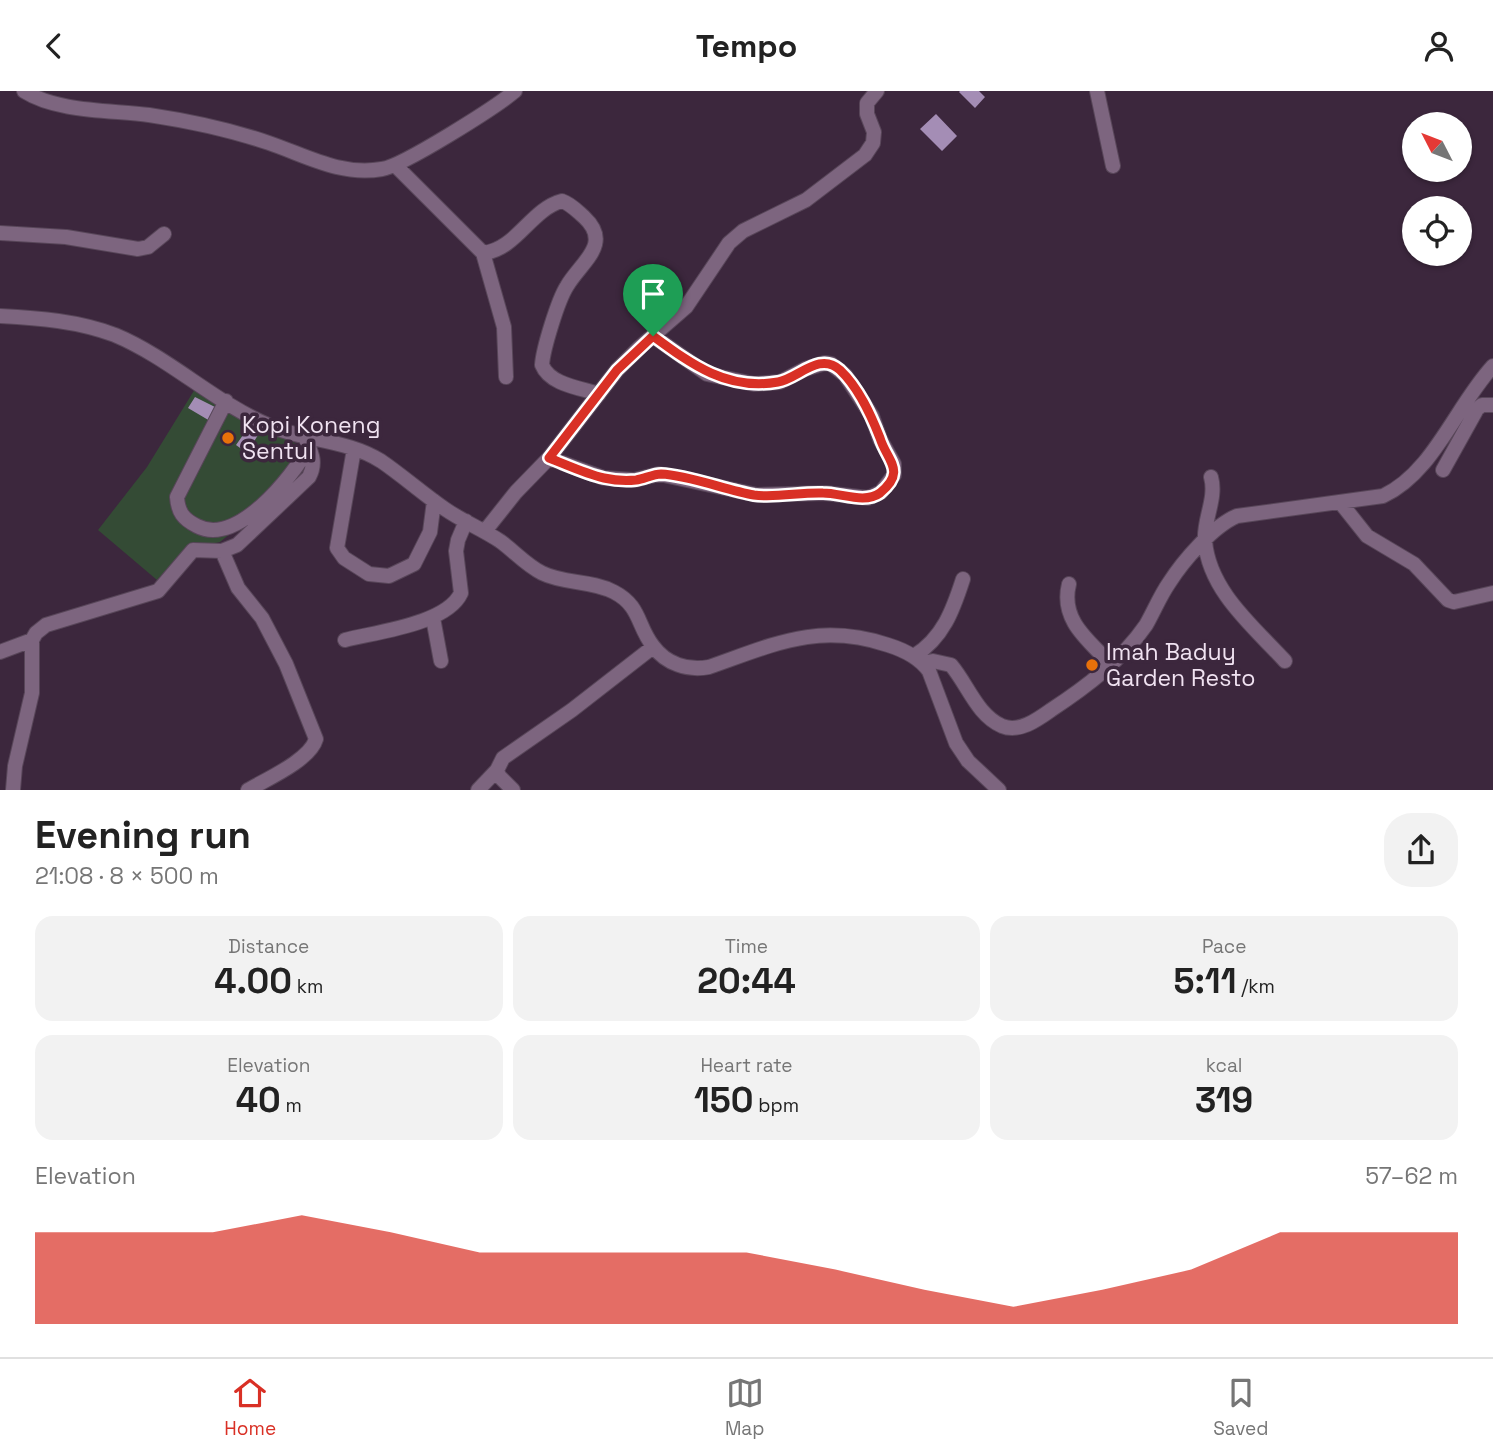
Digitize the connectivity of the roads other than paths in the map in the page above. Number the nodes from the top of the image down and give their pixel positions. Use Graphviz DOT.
graph roads {
  1 [pos="24,91"];
  2 [pos="515,91"];
  3 [pos="877,91"];
  4 [pos="1097,91"];
  5 [pos="396,166"];
  6 [pos="1113,166"];
  7 [pos="0,233"];
  8 [pos="164,234"];
  9 [pos="483,253"];
  10 [pos="0,316"];
  11 [pos="653,336"];
  12 [pos="1493,366"];
  13 [pos="506,377"];
  14 [pos="599,394"];
  15 [pos="226,401"];
  16 [pos="1493,405"];
  17 [pos="307,442"];
  18 [pos="354,449"];
  19 [pos="549,458"];
  20 [pos="1443,470"];
  21 [pos="1211,477"];
  22 [pos="434,501"];
  23 [pos="1340,502"];
  24 [pos="466,521"];
  25 [pos="485,531"];
  26 [pos="1205,540"];
  27 [pos="222,551"];
  28 [pos="963,579"];
  29 [pos="1069,583"];
  30 [pos="1493,593"];
  31 [pos="433,618"];
  32 [pos="32,640"];
  33 [pos="345,640"];
  34 [pos="653,647"];
  35 [pos="0,652"];
  36 [pos="919,659"];
  37 [pos="441,661"];
  38 [pos="1285,661"];
  39 [pos="1111,664"];
  40 [pos="498,770"];
  41 [pos="13,790"];
  42 [pos="248,790"];
  43 [pos="478,790"];
  44 [pos="513,790"];
  45 [pos="999,790"];
  1 -- 5 [label="street"];
  2 -- 5 [label="street"];
  3 -- 11 [label="street"];
  4 -- 6 [label="street"];
  5 -- 9 [label="street"];
  7 -- 8 [label="street"];
  9 -- 13 [label="street"];
  9 -- 14 [label="street"];
  10 -- 15 [label="street"];
  11 -- 14 [label="street"];
  11 -- 19 [label="street"];
  12 -- 23 [label="street"];
  14 -- 19 [label="street"];
  15 -- 17 [label="street"];
  15 -- 17 [label="street"];
  16 -- 20 [label="street"];
  17 -- 18 [label="street"];
  17 -- 27 [label="street"];
  18 -- 22 [label="street"];
  18 -- 22 [label="street"];
  19 -- 25 [label="street"];
  21 -- 26 [label="street"];
  22 -- 24 [label="street"];
  23 -- 26 [label="street"];
  23 -- 30 [label="street"];
  24 -- 25 [label="street"];
  24 -- 31 [label="street"];
  25 -- 34 [label="street"];
  26 -- 38 [label="street"];
  26 -- 39 [label="street"];
  27 -- 32 [label="street"];
  27 -- 42 [label="street"];
  28 -- 36 [label="street"];
  29 -- 39 [label="street"];
  31 -- 33 [label="street"];
  31 -- 37 [label="street"];
  32 -- 35 [label="street"];
  32 -- 41 [label="street"];
  34 -- 36 [label="street"];
  34 -- 40 [label="street"];
  36 -- 39 [label="street"];
  36 -- 45 [label="street"];
  40 -- 43 [label="street"];
  40 -- 44 [label="street"];
}
